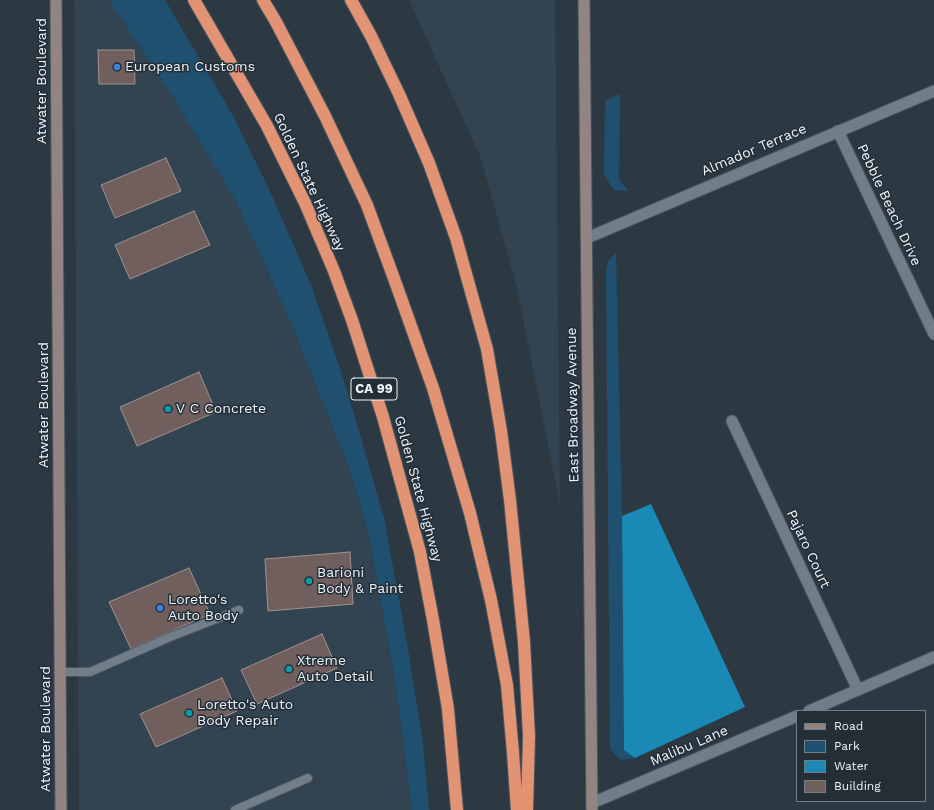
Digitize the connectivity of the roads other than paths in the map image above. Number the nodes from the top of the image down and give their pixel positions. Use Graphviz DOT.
graph roads {
  1 [pos="56,0"];
  2 [pos="194,0"];
  3 [pos="263,0"];
  4 [pos="351,0"];
  5 [pos="584,0"];
  6 [pos="934,91"];
  7 [pos="838,131"];
  8 [pos="587,238"];
  9 [pos="934,334"];
  10 [pos="732,421"];
  11 [pos="239,610"];
  12 [pos="934,657"];
  13 [pos="60,672"];
  14 [pos="858,690"];
  15 [pos="811,710"];
  16 [pos="796,716"];
  17 [pos="308,778"];
  18 [pos="592,806"];
  19 [pos="61,810"];
  20 [pos="235,810"];
  21 [pos="457,810"];
  22 [pos="517,810"];
  23 [pos="527,810"];
  1 -- 13 [label="main road, Atwater Boulevard"];
  2 -- 21 [label="highway, Golden State Highway / CA 99"];
  3 -- 22 [label="highway"];
  4 -- 23 [label="highway"];
  5 -- 8 [label="main road, East Broadway Avenue"];
  6 -- 7 [label="street, Almador Terrace"];
  7 -- 8 [label="street, Almador Terrace"];
  7 -- 9 [label="street, Pebble Beach Drive"];
  8 -- 18 [label="main road, East Broadway Avenue"];
  10 -- 14 [label="street, Pajaro Court"];
  11 -- 13 [label="lane"];
  12 -- 14 [label="street"];
  13 -- 19 [label="main road, Atwater Boulevard"];
  14 -- 15 [label="street"];
  16 -- 18 [label="street, Malibu Lane"];
  17 -- 20 [label="lane"];
}
